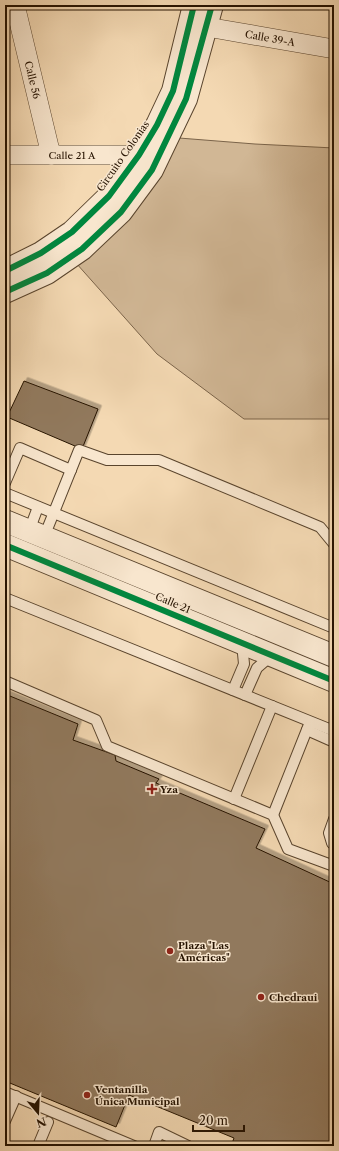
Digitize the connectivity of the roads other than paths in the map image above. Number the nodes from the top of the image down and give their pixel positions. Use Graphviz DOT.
graph roads {
  1 [pos="15,5"];
  2 [pos="194,5"];
  3 [pos="212,5"];
  4 [pos="207,27"];
  5 [pos="334,49"];
  6 [pos="179,95"];
  7 [pos="5,155"];
  8 [pos="50,155"];
  9 [pos="139,155"];
  10 [pos="5,271"];
  11 [pos="5,292"];
  12 [pos="72,470"];
  13 [pos="5,483"];
  14 [pos="5,492"];
  15 [pos="38,507"];
  16 [pos="54,513"];
  17 [pos="5,521"];
  18 [pos="36,534"];
  19 [pos="334,544"];
  20 [pos="5,545"];
  21 [pos="107,563"];
  22 [pos="99,583"];
  23 [pos="5,598"];
  24 [pos="334,628"];
  25 [pos="242,643"];
  26 [pos="272,655"];
  27 [pos="334,656"];
  28 [pos="334,681"];
  29 [pos="5,682"];
  30 [pos="233,690"];
  31 [pos="245,695"];
  32 [pos="272,706"];
  33 [pos="309,726"];
  34 [pos="334,731"];
  35 [pos="334,742"];
  36 [pos="234,799"];
  37 [pos="272,814"];
  38 [pos="334,819"];
  39 [pos="334,844"];
  40 [pos="334,866"];
  41 [pos="5,1092"];
  42 [pos="16,1096"];
  43 [pos="5,1121"];
  44 [pos="48,1122"];
  45 [pos="38,1146"];
  46 [pos="134,1146"];
  47 [pos="154,1146"];
  48 [pos="188,1146"];
  1 -- 8 [label="street, Calle 56"];
  2 -- 6 [label="street, Circuito Colonias"];
  3 -- 4 [label="street, Circuito Colonias"];
  4 -- 5 [label="street, Calle 39-A"];
  4 -- 6 [label="street, Circuito Colonias"];
  6 -- 9 [label="street, Circuito Colonias"];
  6 -- 11 [label="street, Circuito Colonias"];
  7 -- 8 [label="street, Calle 21 A"];
  8 -- 9 [label="street, Calle 21 A"];
  9 -- 10 [label="street, Circuito Colonias"];
  12 -- 13 [label="lane"];
  12 -- 16 [label="lane"];
  12 -- 19 [label="lane"];
  14 -- 15 [label="lane"];
  15 -- 16 [label="lane"];
  15 -- 18 [label="lane"];
  16 -- 18 [label="lane"];
  16 -- 24 [label="lane"];
  17 -- 18 [label="street, Calle 21"];
  18 -- 21 [label="street, Calle 21"];
  20 -- 22 [label="street, Calle 21"];
  21 -- 22 [label="street"];
  21 -- 27 [label="street, Calle 21"];
  22 -- 25 [label="street, Calle 21"];
  23 -- 30 [label="lane"];
  25 -- 26 [label="street, Calle 21"];
  25 -- 30 [label="lane"];
  26 -- 28 [label="street, Calle 21"];
  26 -- 31 [label="lane"];
  29 -- 36 [label="lane"];
  30 -- 31 [label="lane"];
  31 -- 32 [label="lane"];
  32 -- 33 [label="lane"];
  32 -- 36 [label="lane"];
  33 -- 34 [label="lane"];
  33 -- 35 [label="lane"];
  33 -- 37 [label="lane"];
  36 -- 37 [label="lane"];
  37 -- 40 [label="lane"];
  38 -- 39 [label="lane"];
  41 -- 42 [label="lane"];
  42 -- 43 [label="lane"];
  42 -- 46 [label="lane"];
  44 -- 45 [label="lane"];
  47 -- 48 [label="lane"];
}
